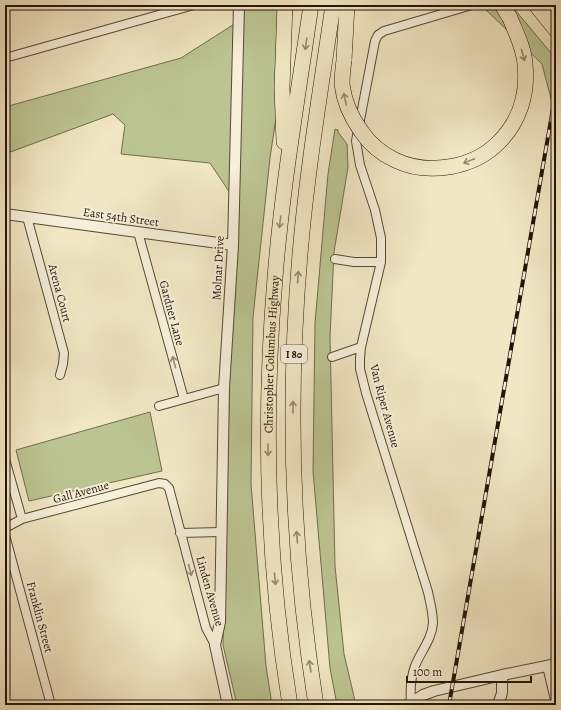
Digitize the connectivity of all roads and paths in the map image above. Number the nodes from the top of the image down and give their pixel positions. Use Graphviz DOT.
graph roads {
  1 [pos="194,5"];
  2 [pos="239,5"];
  3 [pos="285,5"];
  4 [pos="311,5"];
  5 [pos="333,5"];
  6 [pos="347,5"];
  7 [pos="472,5"];
  8 [pos="502,5"];
  9 [pos="538,7"];
  10 [pos="556,30"];
  11 [pos="5,58"];
  12 [pos="285,183"];
  13 [pos="5,214"];
  14 [pos="26,217"];
  15 [pos="138,232"];
  16 [pos="233,246"];
  17 [pos="335,259"];
  18 [pos="380,262"];
  19 [pos="361,347"];
  20 [pos="332,357"];
  21 [pos="60,376"];
  22 [pos="224,388"];
  23 [pos="184,399"];
  24 [pos="159,406"];
  25 [pos="5,459"];
  26 [pos="165,484"];
  27 [pos="22,520"];
  28 [pos="5,528"];
  29 [pos="221,532"];
  30 [pos="180,533"];
  31 [pos="5,535"];
  32 [pos="215,645"];
  33 [pos="552,665"];
  34 [pos="502,675"];
  35 [pos="409,704"];
  36 [pos="556,704"];
  37 [pos="51,705"];
  38 [pos="228,705"];
  39 [pos="290,705"];
  40 [pos="316,705"];
  41 [pos="498,705"];
  1 -- 11 [label="street"];
  2 -- 16 [label="street, Molnar Drive"];
  3 -- 12 [label="highway"];
  4 -- 12 [label="highway, Christopher Columbus Highway / I 80, one-way"];
  40 -- 5 [label="highway, Christopher Columbus Highway / I 80, one-way"];
  8 -- 6 [label="highway, one-way, bridge"];
  7 -- 18 [label="street, Van Riper Avenue"];
  9 -- 10 [label="highway"];
  12 -- 39 [label="highway, Christopher Columbus Highway / I 80, one-way"];
  13 -- 14 [label="street, East 54th Street"];
  14 -- 15 [label="street, East 54th Street"];
  14 -- 21 [label="street, Arena Court"];
  15 -- 16 [label="street, East 54th Street"];
  23 -- 15 [label="street, Gardner Lane, one-way"];
  16 -- 22 [label="street, Molnar Drive"];
  17 -- 18 [label="street"];
  18 -- 19 [label="street, Van Riper Avenue"];
  19 -- 20 [label="street"];
  19 -- 35 [label="street, Van Riper Avenue"];
  22 -- 23 [label="street"];
  22 -- 29 [label="street, Molnar Drive"];
  23 -- 24 [label="street"];
  25 -- 27 [label="street"];
  26 -- 27 [label="street, Gall Avenue"];
  26 -- 30 [label="street, Linden Avenue"];
  27 -- 28 [label="street, Gall Avenue"];
  29 -- 30 [label="street"];
  29 -- 32 [label="street, Molnar Drive"];
  30 -- 32 [label="street, Linden Avenue, one-way"];
  31 -- 37 [label="street, Franklin Street"];
  32 -- 38 [label="street, Linden Avenue"];
  33 -- 34 [label="street"];
  33 -- 36 [label="street"];
  34 -- 35 [label="street"];
  34 -- 41 [label="street"];
}
